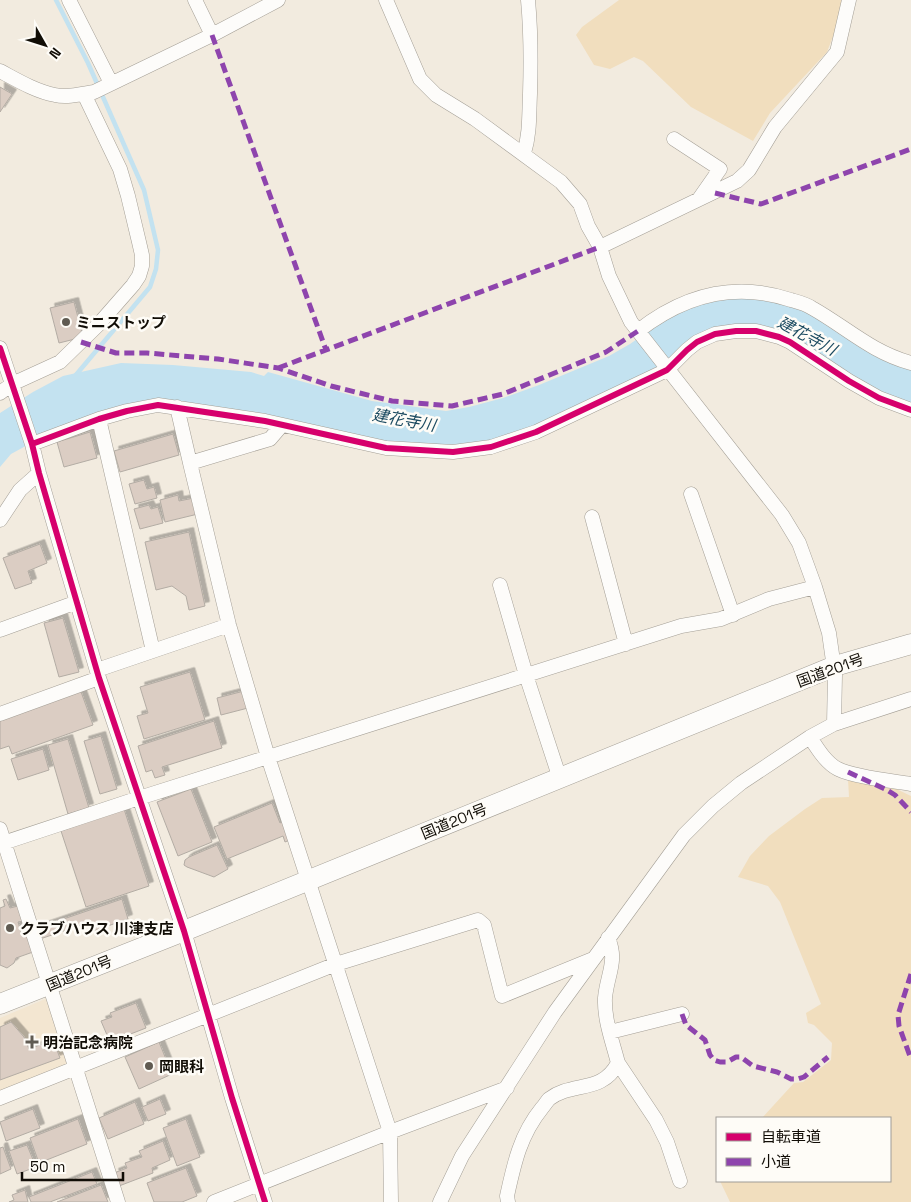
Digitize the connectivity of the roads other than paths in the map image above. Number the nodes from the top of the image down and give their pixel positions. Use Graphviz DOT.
graph roads {
  1 [pos="69,0"];
  2 [pos="195,0"];
  3 [pos="278,0"];
  4 [pos="386,0"];
  5 [pos="528,0"];
  6 [pos="849,0"];
  7 [pos="212,35"];
  8 [pos="0,70"];
  9 [pos="112,83"];
  10 [pos="84,94"];
  11 [pos="674,139"];
  12 [pos="524,153"];
  13 [pos="699,200"];
  14 [pos="600,247"];
  15 [pos="639,332"];
  16 [pos="0,348"];
  17 [pos="911,363"];
  18 [pos="665,367"];
  19 [pos="13,388"];
  20 [pos="0,393"];
  21 [pos="177,407"];
  22 [pos="911,410"];
  23 [pos="99,419"];
  24 [pos="282,425"];
  25 [pos="32,444"];
  26 [pos="190,463"];
  27 [pos="39,473"];
  28 [pos="691,494"];
  29 [pos="592,517"];
  30 [pos="0,520"];
  31 [pos="500,585"];
  32 [pos="815,587"];
  33 [pos="76,602"];
  34 [pos="733,615"];
  35 [pos="229,625"];
  36 [pos="0,630"];
  37 [pos="626,644"];
  38 [pos="911,644"];
  39 [pos="153,651"];
  40 [pos="835,666"];
  41 [pos="98,674"];
  42 [pos="526,676"];
  43 [pos="911,699"];
  44 [pos="0,714"];
  45 [pos="834,724"];
  46 [pos="810,737"];
  47 [pos="268,757"];
  48 [pos="560,779"];
  49 [pos="911,784"];
  50 [pos="139,798"];
  51 [pos="1,839"];
  52 [pos="309,879"];
  53 [pos="184,931"];
  54 [pos="608,938"];
  55 [pos="594,958"];
  56 [pos="336,964"];
  57 [pos="49,984"];
  58 [pos="0,1004"];
  59 [pos="208,1014"];
  60 [pos="682,1014"];
  61 [pos="610,1032"];
  62 [pos="618,1063"];
  63 [pos="75,1068"];
  64 [pos="507,1088"];
  65 [pos="0,1098"];
  66 [pos="390,1132"];
  67 [pos="680,1181"];
  68 [pos="259,1184"];
  69 [pos="118,1202"];
  70 [pos="214,1202"];
  71 [pos="265,1202"];
  72 [pos="391,1202"];
  73 [pos="440,1202"];
  74 [pos="508,1202"];
  1 -- 9 [label="street"];
  2 -- 7 [label="street"];
  3 -- 7 [label="street"];
  4 -- 12 [label="street"];
  5 -- 12 [label="street"];
  6 -- 13 [label="street"];
  7 -- 9 [label="street"];
  8 -- 10 [label="street"];
  9 -- 10 [label="street"];
  10 -- 19 [label="street"];
  11 -- 13 [label="street"];
  12 -- 14 [label="street"];
  13 -- 14 [label="street"];
  14 -- 15 [label="street"];
  15 -- 17 [label="street"];
  15 -- 18 [label="street"];
  16 -- 19 [label="street"];
  18 -- 22 [label="street"];
  18 -- 24 [label="street"];
  18 -- 32 [label="street"];
  19 -- 20 [label="street"];
  19 -- 25 [label="street"];
  21 -- 23 [label="street"];
  21 -- 24 [label="street"];
  21 -- 26 [label="street"];
  23 -- 25 [label="street"];
  23 -- 39 [label="street"];
  24 -- 26 [label="street"];
  25 -- 27 [label="street"];
  26 -- 35 [label="street"];
  27 -- 30 [label="street"];
  27 -- 33 [label="street"];
  28 -- 34 [label="street"];
  29 -- 37 [label="street"];
  31 -- 42 [label="street"];
  32 -- 34 [label="street"];
  32 -- 40 [label="street"];
  33 -- 36 [label="street"];
  33 -- 41 [label="street"];
  34 -- 37 [label="street"];
  35 -- 39 [label="street"];
  35 -- 47 [label="street"];
  37 -- 42 [label="street"];
  38 -- 40 [label="highway, 国道201号"];
  39 -- 41 [label="street"];
  40 -- 45 [label="street"];
  40 -- 48 [label="highway, 国道201号"];
  41 -- 44 [label="street"];
  41 -- 50 [label="street"];
  42 -- 47 [label="street"];
  42 -- 48 [label="street"];
  43 -- 45 [label="street"];
  45 -- 46 [label="street"];
  46 -- 49 [label="street"];
  46 -- 54 [label="street"];
  47 -- 50 [label="street"];
  47 -- 52 [label="street"];
  48 -- 52 [label="highway, 国道201号"];
  50 -- 51 [label="street"];
  50 -- 53 [label="street"];
  51 -- 57 [label="street"];
  52 -- 53 [label="highway, 国道201号"];
  52 -- 56 [label="street"];
  53 -- 57 [label="highway, 国道201号"];
  53 -- 59 [label="street"];
  54 -- 55 [label="street"];
  54 -- 61 [label="street"];
  55 -- 56 [label="street"];
  55 -- 64 [label="street"];
  56 -- 59 [label="street"];
  56 -- 66 [label="street"];
  57 -- 58 [label="highway, 国道201号"];
  57 -- 63 [label="street"];
  59 -- 63 [label="street"];
  59 -- 68 [label="street"];
  60 -- 61 [label="street"];
  61 -- 62 [label="street"];
  62 -- 67 [label="street"];
  62 -- 74 [label="street"];
  63 -- 65 [label="street"];
  63 -- 69 [label="street"];
  64 -- 66 [label="street"];
  64 -- 73 [label="street"];
  66 -- 68 [label="street"];
  66 -- 72 [label="street"];
  68 -- 70 [label="street"];
  68 -- 71 [label="street"];
}
